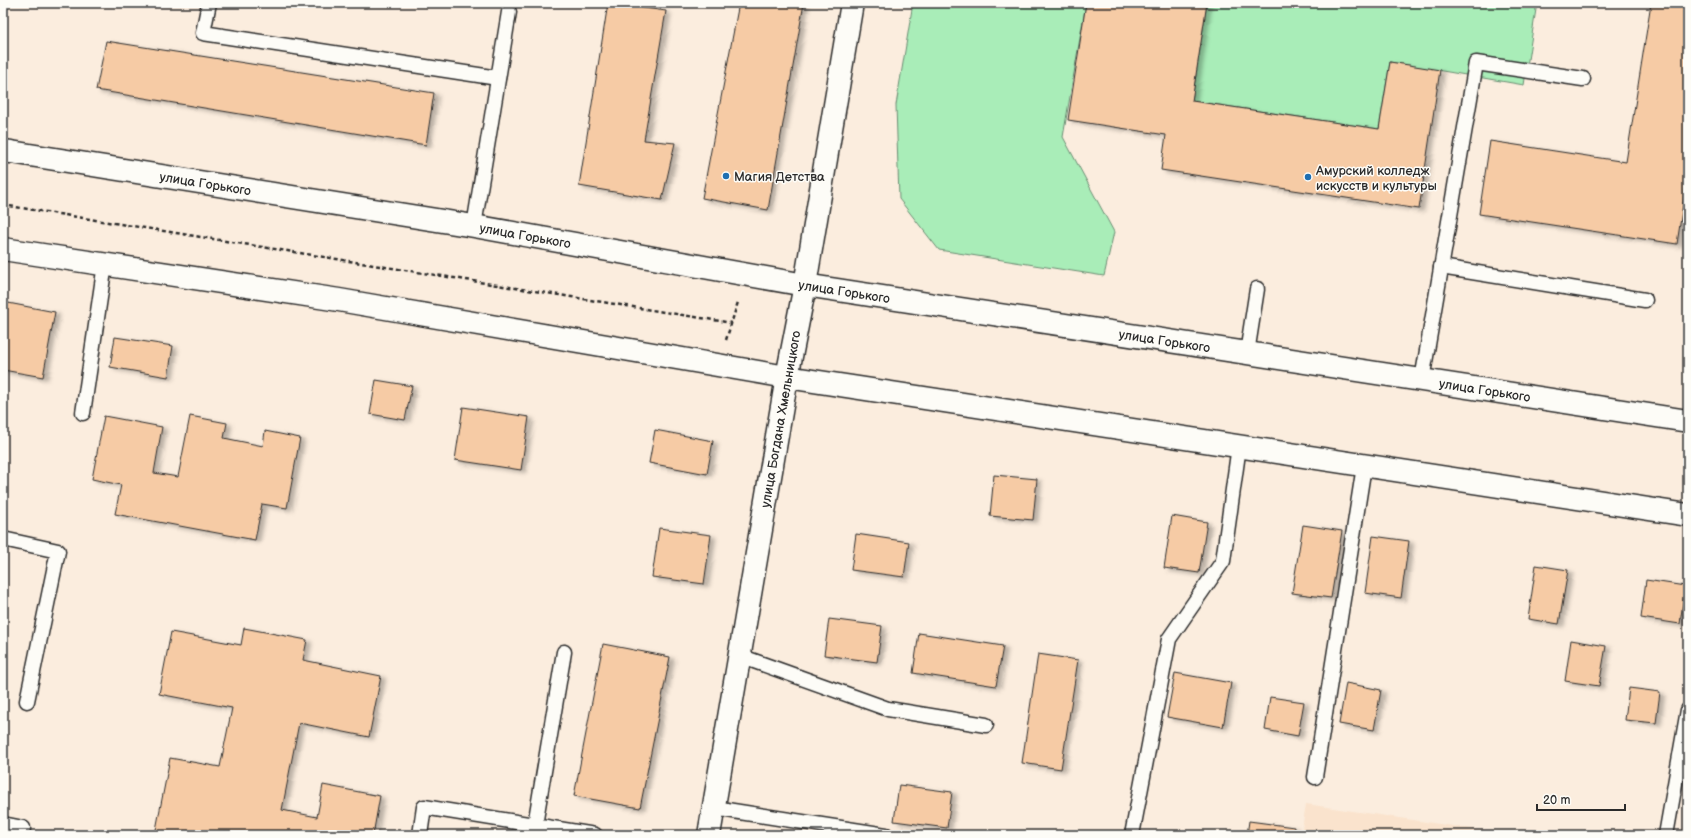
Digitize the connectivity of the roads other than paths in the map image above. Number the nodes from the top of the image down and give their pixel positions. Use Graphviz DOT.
graph roads {
  1 [pos="208,3"];
  2 [pos="852,3"];
  3 [pos="509,12"];
  4 [pos="498,78"];
  5 [pos="1582,79"];
  6 [pos="3,152"];
  7 [pos="474,226"];
  8 [pos="3,249"];
  9 [pos="105,264"];
  10 [pos="1441,267"];
  11 [pos="804,285"];
  12 [pos="1257,289"];
  13 [pos="1646,300"];
  14 [pos="1247,353"];
  15 [pos="787,377"];
  16 [pos="1422,380"];
  17 [pos="83,413"];
  18 [pos="1688,421"];
  19 [pos="1239,446"];
  20 [pos="1364,466"];
  21 [pos="1688,515"];
  22 [pos="3,539"];
  23 [pos="564,652"];
  24 [pos="740,656"];
  25 [pos="28,701"];
  26 [pos="1688,710"];
  27 [pos="986,725"];
  28 [pos="1316,777"];
  29 [pos="714,808"];
  30 [pos="3,824"];
  31 [pos="535,825"];
  32 [pos="22,835"];
  33 [pos="420,835"];
  34 [pos="595,835"];
  35 [pos="709,835"];
  36 [pos="886,835"];
  37 [pos="1132,835"];
  38 [pos="1666,835"];
  1 -- 4 [label="lane"];
  2 -- 11 [label="main road, улица Богдана Хмельницкого"];
  3 -- 4 [label="lane"];
  4 -- 7 [label="lane"];
  5 -- 10 [label="lane"];
  6 -- 7 [label="main road, улица Горького"];
  7 -- 11 [label="main road, улица Горького"];
  8 -- 9 [label="main road"];
  9 -- 15 [label="main road"];
  9 -- 17 [label="lane"];
  10 -- 13 [label="lane"];
  10 -- 16 [label="lane"];
  11 -- 14 [label="main road, улица Горького"];
  11 -- 15 [label="main road, улица Богдана Хмельницкого"];
  12 -- 14 [label="lane"];
  14 -- 16 [label="main road, улица Горького"];
  15 -- 19 [label="main road"];
  15 -- 24 [label="main road, улица Богдана Хмельницкого"];
  16 -- 18 [label="main road, улица Горького"];
  19 -- 20 [label="main road"];
  19 -- 37 [label="lane"];
  20 -- 21 [label="main road"];
  20 -- 28 [label="lane"];
  22 -- 25 [label="lane"];
  23 -- 31 [label="lane"];
  24 -- 27 [label="lane"];
  24 -- 29 [label="main road, улица Богдана Хмельницкого"];
  26 -- 38 [label="lane"];
  29 -- 35 [label="main road, улица Богдана Хмельницкого"];
  29 -- 36 [label="lane"];
  30 -- 32 [label="lane"];
  31 -- 33 [label="lane"];
  31 -- 34 [label="lane"];
}
